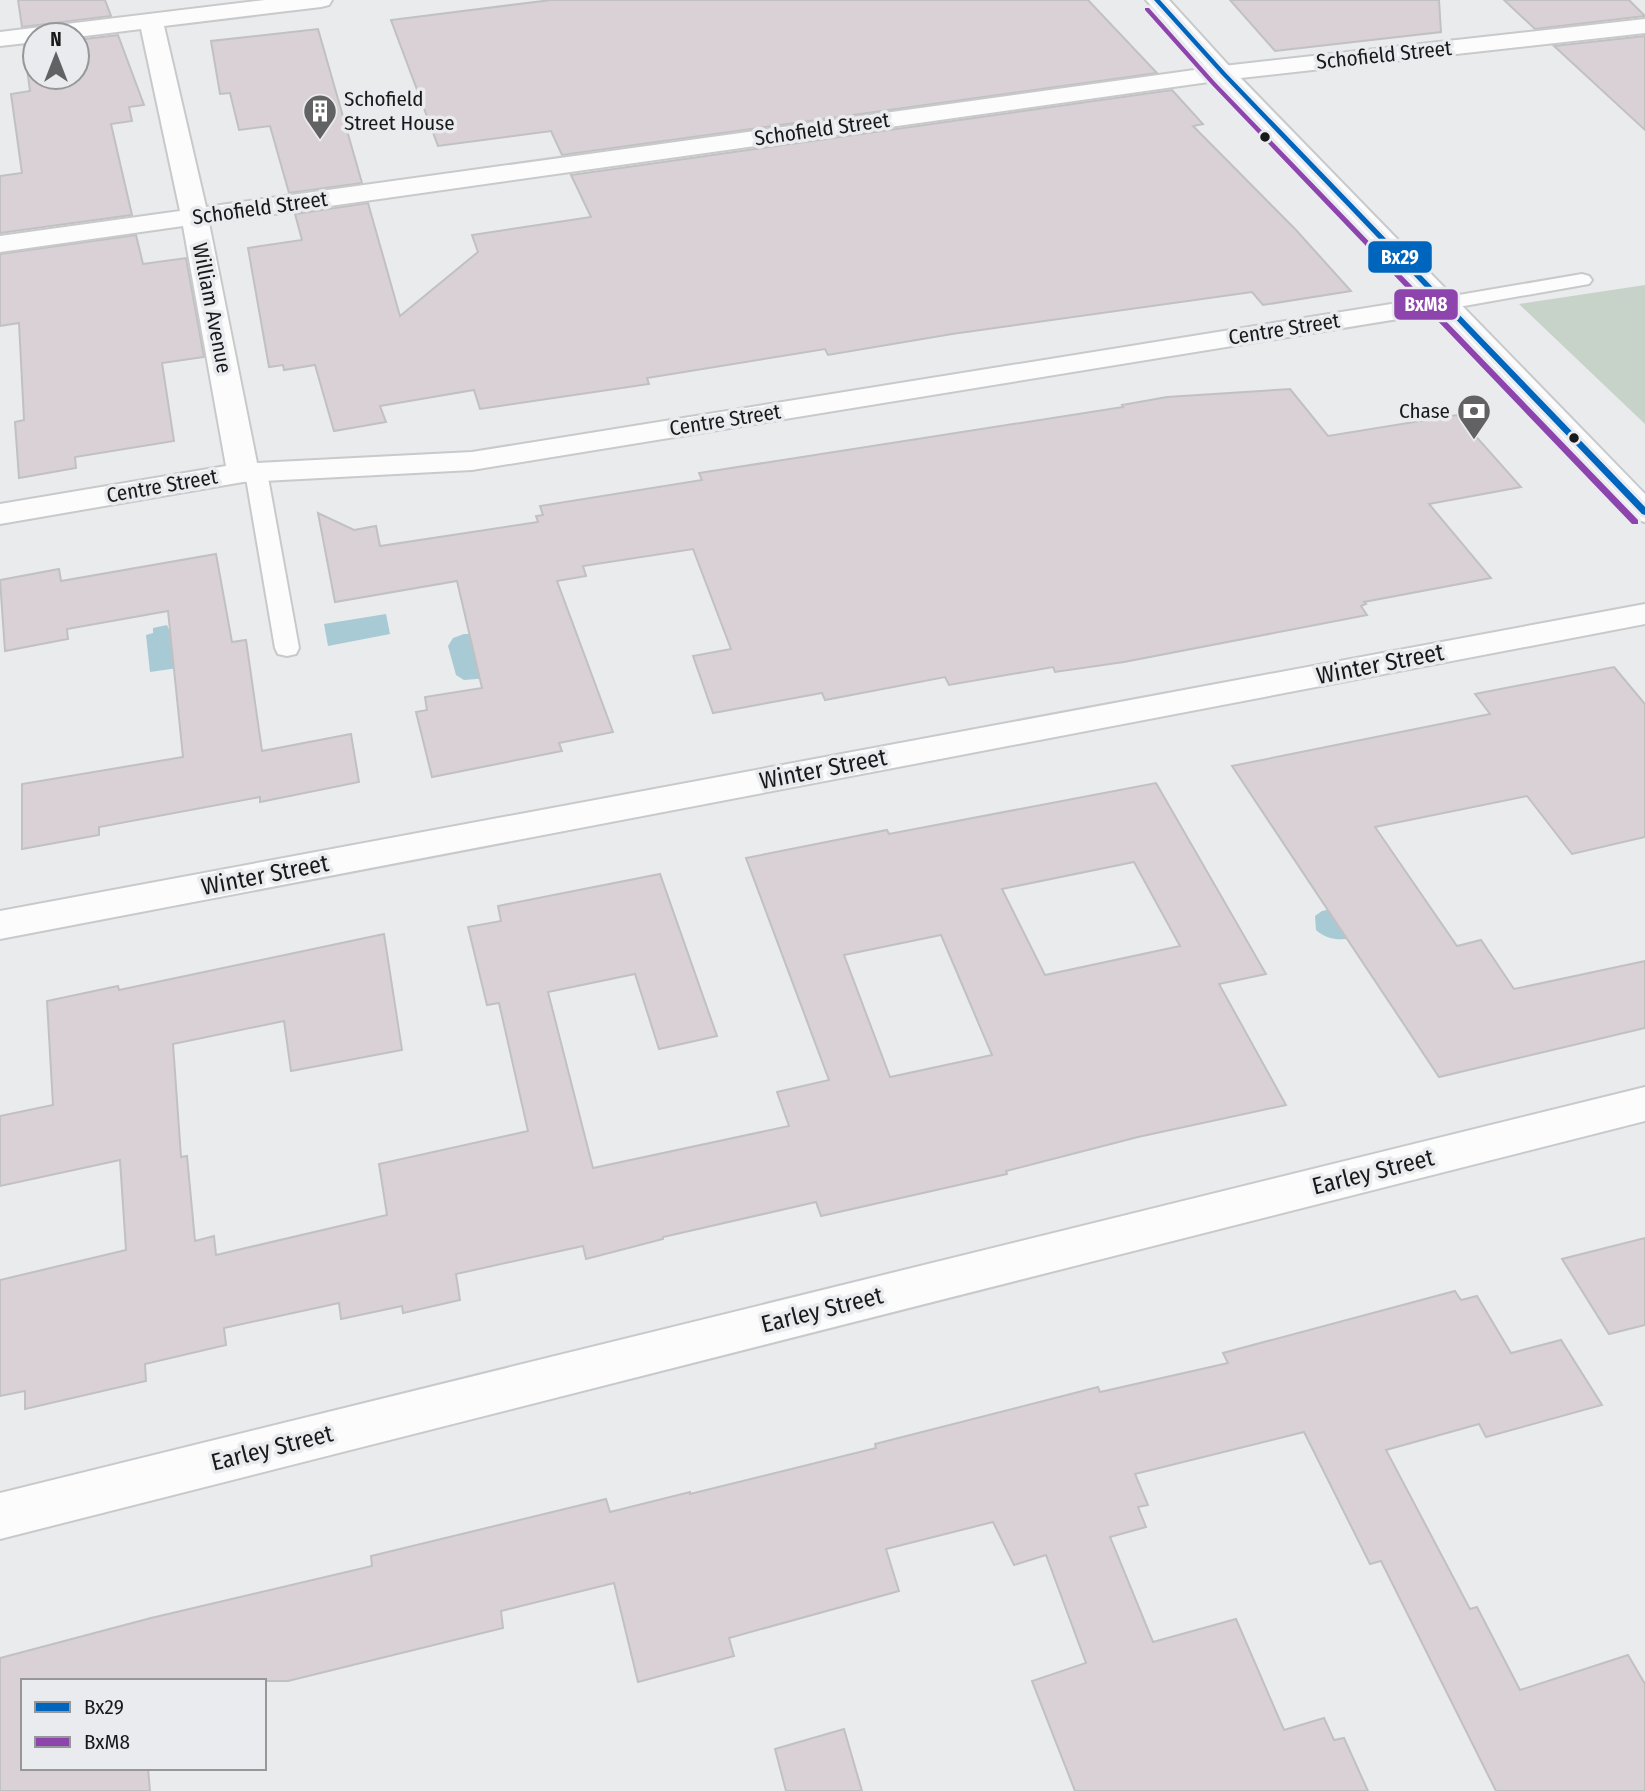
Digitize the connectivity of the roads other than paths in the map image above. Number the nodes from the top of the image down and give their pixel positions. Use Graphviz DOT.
graph roads {
  1 [pos="321,0"];
  2 [pos="1157,0"];
  3 [pos="151,20"];
  4 [pos="1645,26"];
  5 [pos="0,39"];
  6 [pos="1223,73"];
  7 [pos="195,217"];
  8 [pos="0,244"];
  9 [pos="1582,281"];
  10 [pos="1447,303"];
  11 [pos="249,472"];
  12 [pos="1645,512"];
  13 [pos="0,514"];
  14 [pos="1645,614"];
  15 [pos="287,648"];
  16 [pos="0,925"];
  17 [pos="1645,1104"];
  18 [pos="0,1516"];
  1 -- 3 [label="street"];
  2 -- 6 [label="street"];
  3 -- 5 [label="street"];
  3 -- 7 [label="street, William Avenue"];
  4 -- 6 [label="street, Schofield Street"];
  6 -- 7 [label="street, Schofield Street"];
  6 -- 10 [label="street"];
  7 -- 8 [label="street, Schofield Street"];
  7 -- 11 [label="street, William Avenue"];
  9 -- 10 [label="lane"];
  10 -- 11 [label="street, Centre Street"];
  10 -- 12 [label="street"];
  11 -- 13 [label="street, Centre Street"];
  11 -- 15 [label="lane, William Avenue"];
  14 -- 16 [label="street, Winter Street"];
  17 -- 18 [label="street, Earley Street"];
}
